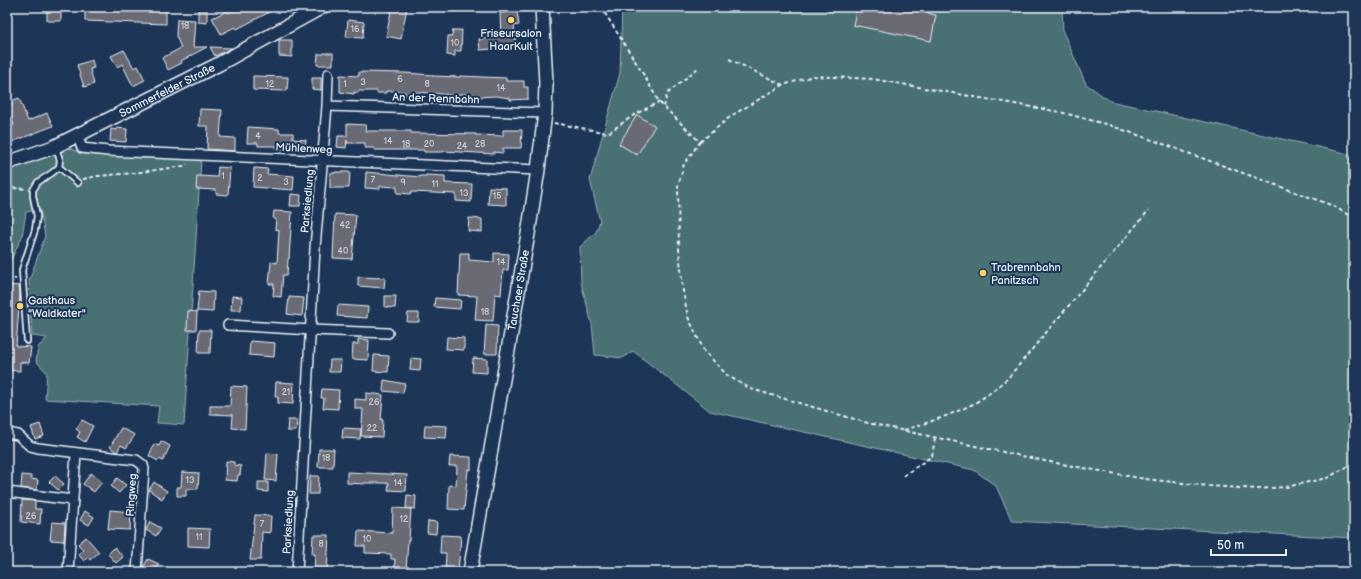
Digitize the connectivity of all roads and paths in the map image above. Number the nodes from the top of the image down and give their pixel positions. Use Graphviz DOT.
graph roads {
  1 [pos="322,7"];
  2 [pos="542,7"];
  3 [pos="601,7"];
  4 [pos="729,59"];
  5 [pos="699,67"];
  6 [pos="328,74"];
  7 [pos="783,85"];
  8 [pos="659,102"];
  9 [pos="327,106"];
  10 [pos="664,107"];
  11 [pos="544,118"];
  12 [pos="76,135"];
  13 [pos="700,142"];
  14 [pos="56,146"];
  15 [pos="201,155"];
  16 [pos="322,161"];
  17 [pos="7,162"];
  18 [pos="59,167"];
  19 [pos="538,170"];
  20 [pos="77,182"];
  21 [pos="34,190"];
  22 [pos="7,191"];
  23 [pos="1149,210"];
  24 [pos="1354,218"];
  25 [pos="228,324"];
  26 [pos="311,330"];
  27 [pos="388,333"];
  28 [pos="27,341"];
  29 [pos="903,430"];
  30 [pos="7,433"];
  31 [pos="935,438"];
  32 [pos="76,454"];
  33 [pos="1354,464"];
  34 [pos="903,476"];
  35 [pos="7,492"];
  36 [pos="73,500"];
  37 [pos="68,572"];
  38 [pos="137,572"];
  39 [pos="297,572"];
  40 [pos="470,572"];
  1 -- 12 [label="street, Sommerfelder Straße"];
  2 -- 11 [label="street, Tauchaer Straße"];
  3 -- 8 [label="path"];
  4 -- 7 [label="path"];
  5 -- 10 [label="path"];
  6 -- 9 [label="street, Parksiedlung"];
  7 -- 13 [label="path"];
  7 -- 24 [label="path"];
  8 -- 10 [label="path"];
  8 -- 11 [label="path"];
  9 -- 11 [label="street, An der Rennbahn"];
  9 -- 16 [label="street, Parksiedlung"];
  10 -- 13 [label="path"];
  11 -- 19 [label="street, Tauchaer Straße"];
  12 -- 14 [label="street, Sommerfelder Straße"];
  12 -- 15 [label="street, Mühlenweg"];
  13 -- 29 [label="path"];
  14 -- 17 [label="street, Sommerfelder Straße"];
  14 -- 18 [label="lane"];
  15 -- 16 [label="street, Mühlenweg"];
  15 -- 20 [label="path"];
  16 -- 19 [label="street, Mühlenweg"];
  16 -- 26 [label="street, Parksiedlung"];
  18 -- 20 [label="lane"];
  18 -- 21 [label="lane"];
  19 -- 40 [label="street, Tauchaer Straße"];
  21 -- 22 [label="path"];
  21 -- 28 [label="lane"];
  23 -- 29 [label="path"];
  25 -- 26 [label="street"];
  26 -- 27 [label="street"];
  26 -- 39 [label="street, Parksiedlung"];
  29 -- 31 [label="path"];
  30 -- 32 [label="street, Ringweg"];
  31 -- 33 [label="path"];
  31 -- 34 [label="path"];
  32 -- 36 [label="street"];
  32 -- 38 [label="street, Ringweg"];
  35 -- 36 [label="street"];
  36 -- 37 [label="street"];
}
